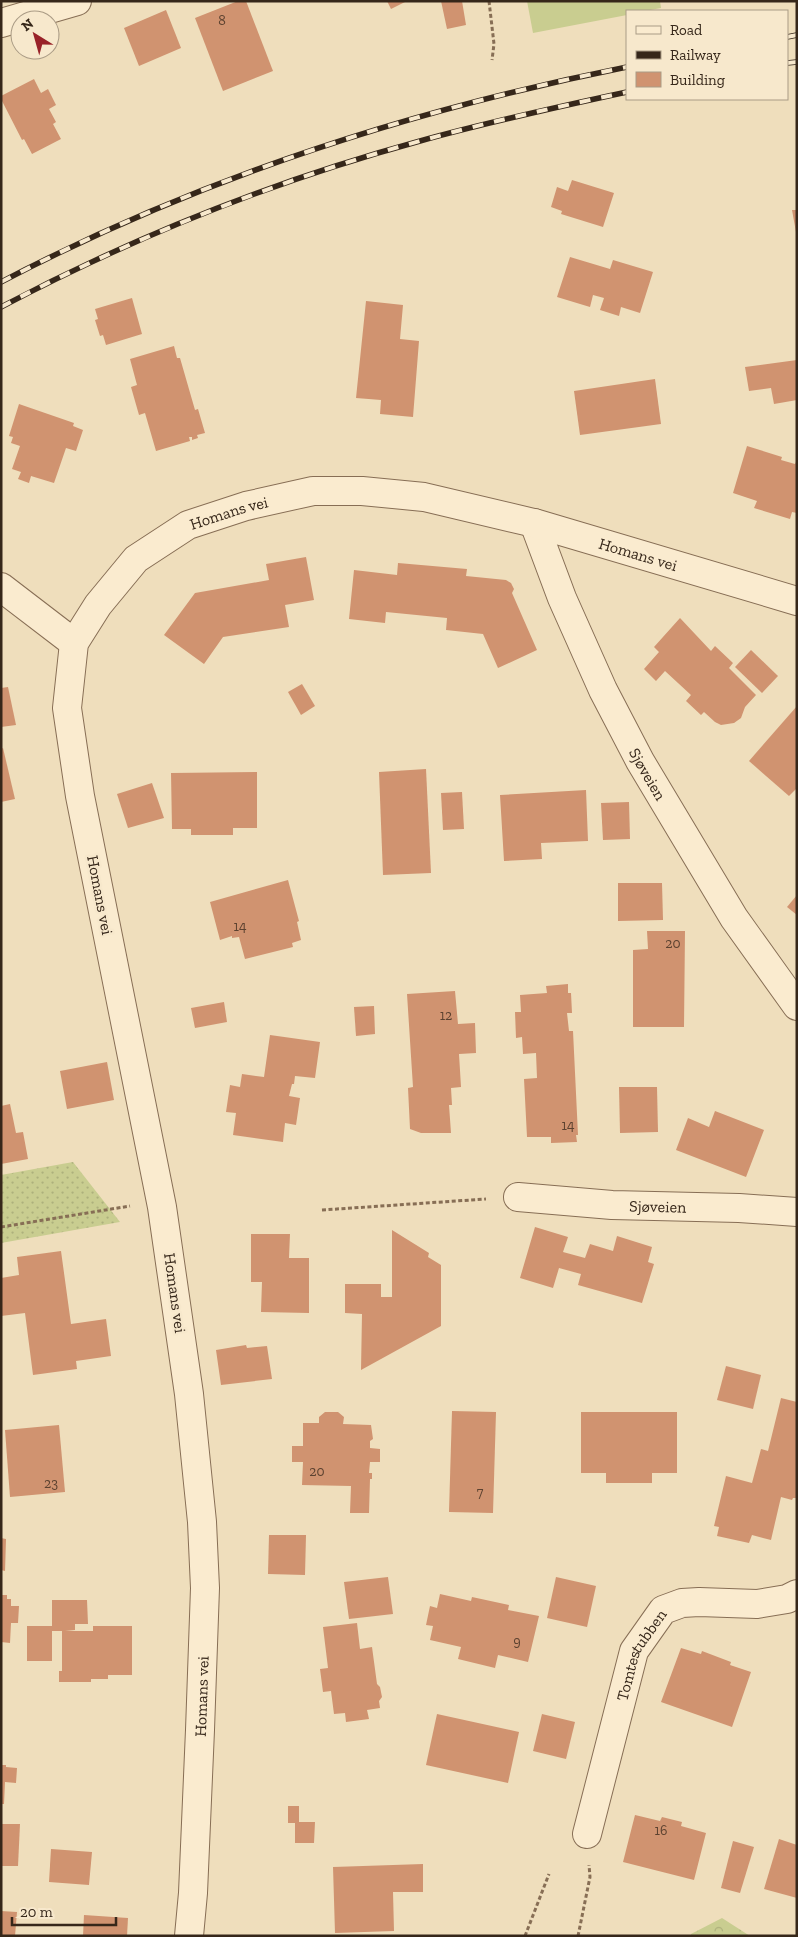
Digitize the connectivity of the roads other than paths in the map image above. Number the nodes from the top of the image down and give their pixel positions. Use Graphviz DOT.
graph roads {
  1 [pos="77,1"];
  2 [pos="1,23"];
  3 [pos="534,523"];
  4 [pos="1,587"];
  5 [pos="797,601"];
  6 [pos="74,643"];
  7 [pos="797,1006"];
  8 [pos="518,1198"];
  9 [pos="797,1212"];
  10 [pos="797,1594"];
  11 [pos="587,1834"];
  12 [pos="189,1936"];
  1 -- 2 [label="street"];
  3 -- 5 [label="street, Homans vei"];
  3 -- 6 [label="street, Homans vei"];
  3 -- 7 [label="street, Sjøveien"];
  4 -- 6 [label="street"];
  6 -- 12 [label="street, Homans vei"];
  8 -- 9 [label="street, Sjøveien"];
  10 -- 11 [label="street, Tomtestubben"];
}
